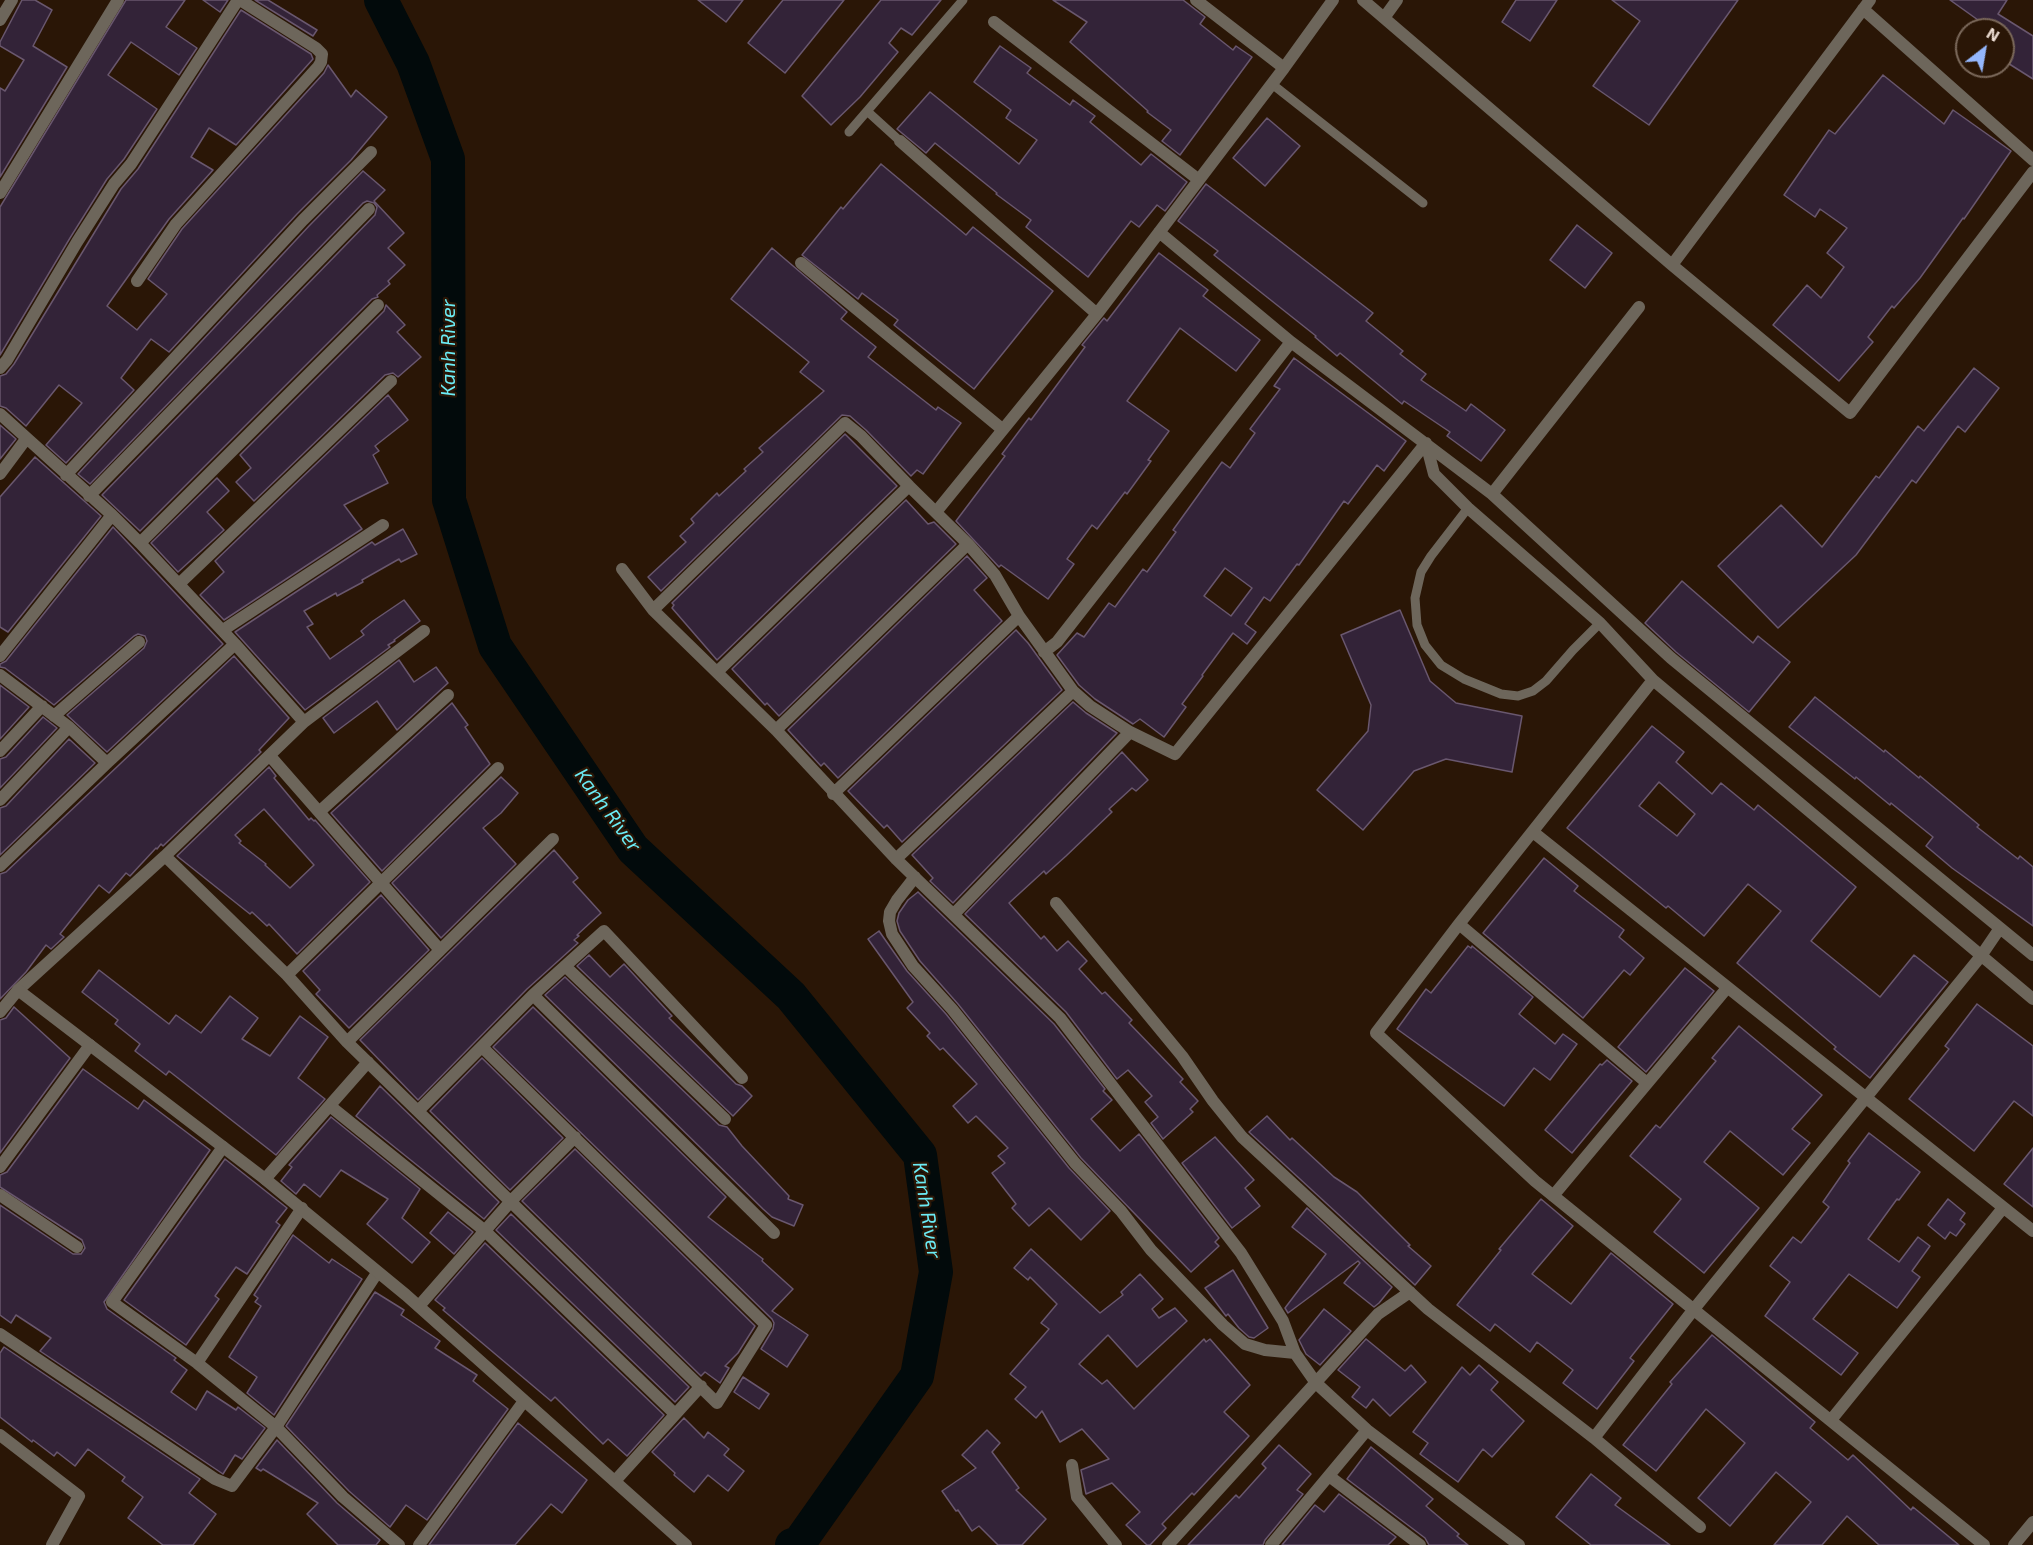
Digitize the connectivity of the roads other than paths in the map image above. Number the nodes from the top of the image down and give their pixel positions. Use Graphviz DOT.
graph roads {
  1 [pos="12,0"];
  2 [pos="118,0"];
  3 [pos="239,0"];
  4 [pos="963,0"];
  5 [pos="1197,0"];
  6 [pos="1333,0"];
  7 [pos="1363,0"];
  8 [pos="1397,0"];
  9 [pos="1866,5"];
  10 [pos="1384,18"];
  11 [pos="0,20"];
  12 [pos="994,22"];
  13 [pos="1284,68"];
  14 [pos="1272,84"];
  15 [pos="867,111"];
  16 [pos="849,132"];
  17 [pos="900,141"];
  18 [pos="371,152"];
  19 [pos="2033,160"];
  20 [pos="2033,172"];
  21 [pos="1199,180"];
  22 [pos="0,193"];
  23 [pos="1423,203"];
  24 [pos="369,209"];
  25 [pos="1159,232"];
  26 [pos="801,263"];
  27 [pos="1672,265"];
  28 [pos="137,281"];
  29 [pos="378,305"];
  30 [pos="1639,307"];
  31 [pos="1097,314"];
  32 [pos="1292,342"];
  33 [pos="0,368"];
  34 [pos="391,381"];
  35 [pos="0,414"];
  36 [pos="1002,429"];
  37 [pos="26,439"];
  38 [pos="1426,443"];
  39 [pos="0,474"];
  40 [pos="66,475"];
  41 [pos="909,486"];
  42 [pos="1492,494"];
  43 [pos="89,496"];
  44 [pos="1468,508"];
  45 [pos="936,512"];
  46 [pos="112,515"];
  47 [pos="383,525"];
  48 [pos="140,543"];
  49 [pos="968,544"];
  50 [pos="622,569"];
  51 [pos="178,584"];
  52 [pos="653,610"];
  53 [pos="1019,616"];
  54 [pos="1600,623"];
  55 [pos="222,630"];
  56 [pos="424,630"];
  57 [pos="139,642"];
  58 [pos="235,644"];
  59 [pos="1044,652"];
  60 [pos="0,656"];
  61 [pos="717,672"];
  62 [pos="0,675"];
  63 [pos="1653,680"];
  64 [pos="1073,691"];
  65 [pos="447,695"];
  66 [pos="42,706"];
  67 [pos="54,716"];
  68 [pos="304,722"];
  69 [pos="69,727"];
  70 [pos="776,730"];
  71 [pos="1130,732"];
  72 [pos="0,751"];
  73 [pos="270,756"];
  74 [pos="107,763"];
  75 [pos="498,768"];
  76 [pos="833,794"];
  77 [pos="0,800"];
  78 [pos="319,812"];
  79 [pos="1533,832"];
  80 [pos="553,839"];
  81 [pos="165,855"];
  82 [pos="896,859"];
  83 [pos="0,866"];
  84 [pos="915,877"];
  85 [pos="381,883"];
  86 [pos="1056,903"];
  87 [pos="954,914"];
  88 [pos="1459,924"];
  89 [pos="2000,928"];
  90 [pos="440,950"];
  91 [pos="2033,955"];
  92 [pos="1980,956"];
  93 [pos="566,966"];
  94 [pos="287,975"];
  95 [pos="1727,988"];
  96 [pos="18,990"];
  97 [pos="533,996"];
  98 [pos="2033,999"];
  99 [pos="0,1012"];
  100 [pos="347,1042"];
  101 [pos="90,1045"];
  102 [pos="482,1047"];
  103 [pos="368,1062"];
  104 [pos="742,1078"];
  105 [pos="1647,1083"];
  106 [pos="1864,1098"];
  107 [pos="330,1106"];
  108 [pos="418,1111"];
  109 [pos="725,1119"];
  110 [pos="574,1137"];
  111 [pos="224,1147"];
  112 [pos="0,1167"];
  113 [pos="265,1179"];
  114 [pos="0,1195"];
  115 [pos="1553,1196"];
  116 [pos="511,1201"];
  117 [pos="302,1208"];
  118 [pos="2003,1208"];
  119 [pos="485,1231"];
  120 [pos="2033,1231"];
  121 [pos="774,1233"];
  122 [pos="77,1247"];
  123 [pos="377,1273"];
  124 [pos="1410,1292"];
  125 [pos="419,1306"];
  126 [pos="1694,1309"];
  127 [pos="0,1334"];
  128 [pos="1295,1353"];
  129 [pos="197,1364"];
  130 [pos="1316,1383"];
  131 [pos="701,1386"];
  132 [pos="524,1401"];
  133 [pos="675,1414"];
  134 [pos="1831,1420"];
  135 [pos="276,1427"];
  136 [pos="1367,1430"];
  137 [pos="0,1435"];
  138 [pos="1594,1438"];
  139 [pos="1072,1466"];
  140 [pos="1329,1476"];
  141 [pos="615,1481"];
  142 [pos="2033,1522"];
  143 [pos="1700,1527"];
  144 [pos="52,1545"];
  145 [pos="399,1545"];
  146 [pos="419,1545"];
  147 [pos="686,1545"];
  148 [pos="1116,1545"];
  149 [pos="1168,1545"];
  150 [pos="1271,1545"];
  151 [pos="1420,1545"];
  152 [pos="1519,1545"];
  153 [pos="1984,1545"];
  154 [pos="2014,1545"];
  1 -- 11 [label="street"];
  2 -- 22 [label="street"];
  3 -- 28 [label="street"];
  3 -- 33 [label="street"];
  4 -- 15 [label="lane"];
  5 -- 13 [label="street"];
  6 -- 13 [label="street"];
  7 -- 10 [label="street"];
  8 -- 10 [label="street"];
  9 -- 19 [label="street"];
  9 -- 27 [label="street"];
  10 -- 27 [label="street"];
  12 -- 21 [label="street"];
  13 -- 14 [label="street"];
  14 -- 21 [label="street"];
  14 -- 23 [label="lane"];
  15 -- 16 [label="lane"];
  15 -- 17 [label="lane"];
  17 -- 31 [label="street"];
  18 -- 40 [label="street"];
  20 -- 27 [label="street"];
  21 -- 25 [label="street"];
  24 -- 43 [label="street"];
  25 -- 31 [label="street"];
  25 -- 32 [label="street"];
  26 -- 36 [label="street"];
  29 -- 48 [label="street"];
  30 -- 42 [label="street"];
  31 -- 36 [label="street"];
  32 -- 38 [label="street"];
  32 -- 59 [label="street"];
  34 -- 51 [label="street"];
  35 -- 37 [label="street"];
  36 -- 45 [label="street"];
  37 -- 39 [label="street"];
  37 -- 40 [label="street"];
  38 -- 42 [label="street"];
  38 -- 44 [label="street"];
  38 -- 71 [label="street"];
  40 -- 43 [label="street"];
  41 -- 45 [label="street"];
  41 -- 52 [label="street"];
  41 -- 61 [label="street"];
  42 -- 89 [label="street"];
  43 -- 46 [label="street"];
  44 -- 54 [label="street"];
  44 -- 54 [label="lane"];
  45 -- 49 [label="street"];
  46 -- 48 [label="street"];
  46 -- 60 [label="street"];
  47 -- 55 [label="street"];
  48 -- 51 [label="street"];
  49 -- 53 [label="street"];
  49 -- 70 [label="street"];
  50 -- 52 [label="street"];
  51 -- 55 [label="street"];
  52 -- 61 [label="street"];
  53 -- 59 [label="street"];
  53 -- 76 [label="street"];
  54 -- 63 [label="street"];
  55 -- 58 [label="street"];
  56 -- 68 [label="street"];
  57 -- 67 [label="street"];
  58 -- 68 [label="street"];
  58 -- 74 [label="street"];
  59 -- 64 [label="street"];
  61 -- 70 [label="street"];
  62 -- 66 [label="street"];
  63 -- 79 [label="street"];
  63 -- 92 [label="street"];
  64 -- 71 [label="street"];
  64 -- 82 [label="street"];
  65 -- 78 [label="street"];
  66 -- 67 [label="street"];
  66 -- 72 [label="street"];
  67 -- 69 [label="street"];
  68 -- 73 [label="street"];
  69 -- 74 [label="street"];
  69 -- 77 [label="street"];
  70 -- 76 [label="street"];
  71 -- 87 [label="street"];
  73 -- 78 [label="street"];
  73 -- 81 [label="street"];
  74 -- 83 [label="street"];
  75 -- 85 [label="street"];
  76 -- 82 [label="street"];
  78 -- 85 [label="street"];
  79 -- 88 [label="street"];
  79 -- 95 [label="street"];
  80 -- 90 [label="street"];
  81 -- 94 [label="street"];
  81 -- 96 [label="street"];
  82 -- 84 [label="street"];
  84 -- 87 [label="street"];
  84 -- 128 [label="street"];
  85 -- 90 [label="street"];
  85 -- 94 [label="street"];
  86 -- 124 [label="street"];
  87 -- 128 [label="street"];
  88 -- 105 [label="street"];
  88 -- 115 [label="street"];
  89 -- 91 [label="street"];
  89 -- 92 [label="street"];
  90 -- 100 [label="street"];
  92 -- 98 [label="street"];
  92 -- 106 [label="street"];
  93 -- 97 [label="street"];
  93 -- 104 [label="street"];
  93 -- 109 [label="street"];
  94 -- 100 [label="street"];
  95 -- 105 [label="street"];
  95 -- 106 [label="street"];
  96 -- 99 [label="street"];
  96 -- 101 [label="street"];
  97 -- 102 [label="street"];
  97 -- 121 [label="street"];
  100 -- 103 [label="street"];
  101 -- 111 [label="street"];
  101 -- 112 [label="street"];
  102 -- 108 [label="street"];
  102 -- 110 [label="street"];
  103 -- 107 [label="street"];
  103 -- 108 [label="street"];
  105 -- 115 [label="street"];
  106 -- 118 [label="street"];
  106 -- 126 [label="street"];
  107 -- 113 [label="street"];
  107 -- 119 [label="street"];
  108 -- 116 [label="street"];
  110 -- 116 [label="street"];
  110 -- 131 [label="street"];
  111 -- 113 [label="street"];
  111 -- 129 [label="street"];
  113 -- 117 [label="street"];
  114 -- 122 [label="street"];
  115 -- 126 [label="street"];
  116 -- 119 [label="street"];
  116 -- 131 [label="street"];
  117 -- 123 [label="street"];
  117 -- 129 [label="street"];
  118 -- 120 [label="street"];
  118 -- 134 [label="street"];
  119 -- 125 [label="street"];
  119 -- 133 [label="street"];
  123 -- 125 [label="street"];
  123 -- 135 [label="street"];
  124 -- 130 [label="street"];
  124 -- 138 [label="street"];
  125 -- 132 [label="street"];
  126 -- 134 [label="street"];
  126 -- 138 [label="street"];
  127 -- 135 [label="street"];
  128 -- 130 [label="street"];
  129 -- 135 [label="street"];
  130 -- 136 [label="street"];
  130 -- 149 [label="street"];
  131 -- 133 [label="street"];
  132 -- 141 [label="street"];
  132 -- 146 [label="street"];
  133 -- 141 [label="street"];
  134 -- 153 [label="street"];
  135 -- 145 [label="street"];
  136 -- 140 [label="street"];
  136 -- 152 [label="street"];
  137 -- 144 [label="street"];
  138 -- 143 [label="street"];
  139 -- 148 [label="street"];
  140 -- 150 [label="street"];
  140 -- 151 [label="street"];
  141 -- 147 [label="street"];
  142 -- 154 [label="street"];
}
